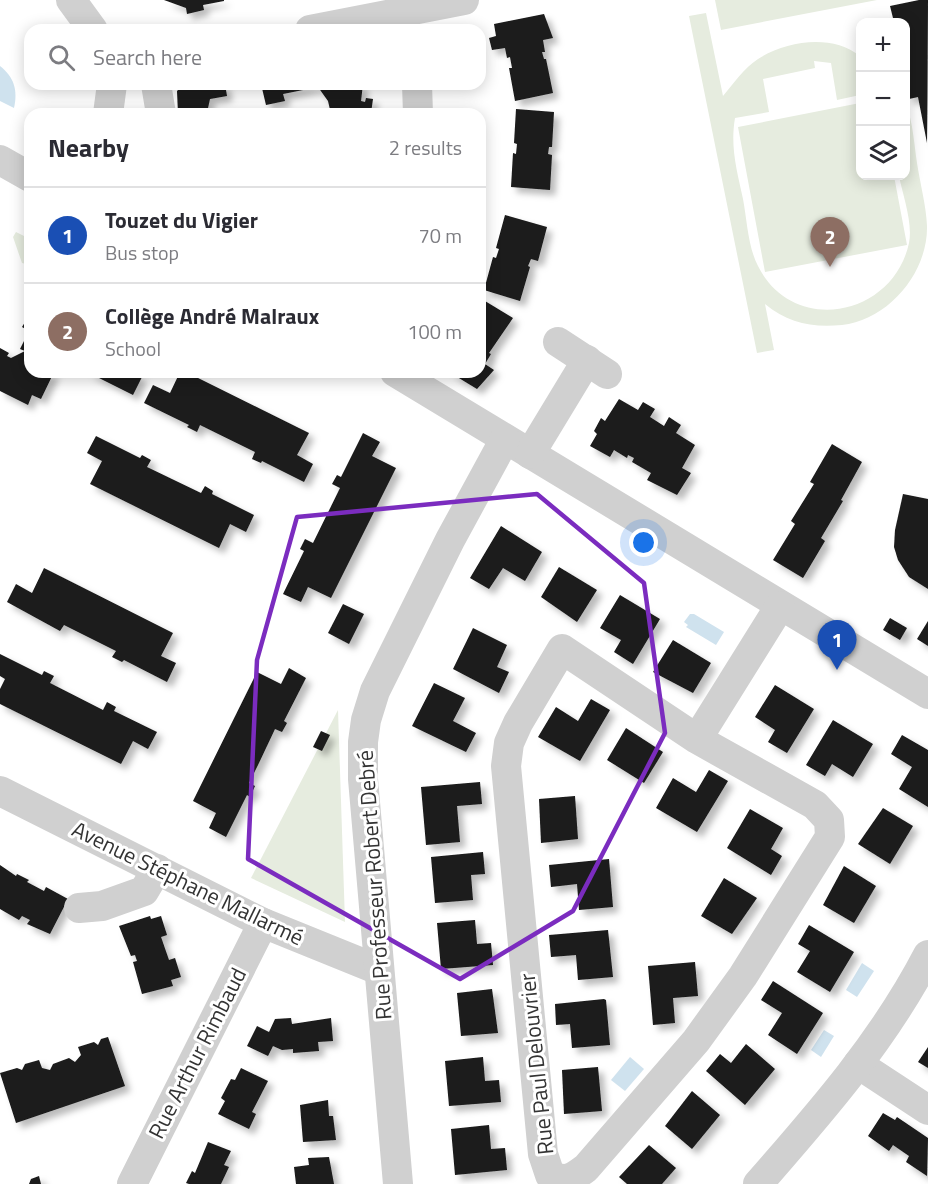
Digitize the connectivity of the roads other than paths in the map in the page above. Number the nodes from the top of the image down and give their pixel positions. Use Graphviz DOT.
graph roads {
  1 [pos="71,0"];
  2 [pos="464,0"];
  3 [pos="349,11"];
  4 [pos="405,21"];
  5 [pos="89,24"];
  6 [pos="322,24"];
  7 [pos="111,90"];
  8 [pos="157,90"];
  9 [pos="417,90"];
  10 [pos="109,108"];
  11 [pos="160,108"];
  12 [pos="418,108"];
  13 [pos="0,160"];
  14 [pos="24,174"];
  15 [pos="558,342"];
  16 [pos="405,378"];
  17 [pos="517,447"];
  18 [pos="780,606"];
  19 [pos="928,694"];
  20 [pos="697,739"];
  21 [pos="0,791"];
  22 [pos="157,869"];
  23 [pos="79,908"];
  24 [pos="263,923"];
  25 [pos="928,955"];
  26 [pos="379,970"];
  27 [pos="858,1064"];
  28 [pos="928,1110"];
  29 [pos="132,1184"];
  30 [pos="398,1184"];
  31 [pos="758,1184"];
  1 -- 5 [label="street"];
  2 -- 4 [label="street"];
  3 -- 4 [label="street"];
  3 -- 6 [label="street"];
  7 -- 10 [label="street"];
  8 -- 11 [label="street"];
  9 -- 12 [label="street"];
  13 -- 14 [label="street"];
  15 -- 17 [label="street, Rue Professeur Robert Debré"];
  16 -- 17 [label="street"];
  17 -- 18 [label="street"];
  17 -- 26 [label="street, Rue Professeur Robert Debré"];
  18 -- 19 [label="street"];
  18 -- 20 [label="street"];
  20 -- 20 [label="street, Rue Paul Delouvrier"];
  21 -- 22 [label="street, Avenue Stéphane Mallarmé"];
  22 -- 23 [label="street"];
  22 -- 24 [label="street, Avenue Stéphane Mallarmé"];
  24 -- 26 [label="street, Avenue Stéphane Mallarmé"];
  24 -- 29 [label="street, Rue Arthur Rimbaud"];
  25 -- 27 [label="street"];
  26 -- 30 [label="street, Rue Professeur Robert Debré"];
  27 -- 28 [label="street"];
  27 -- 31 [label="street"];
}
